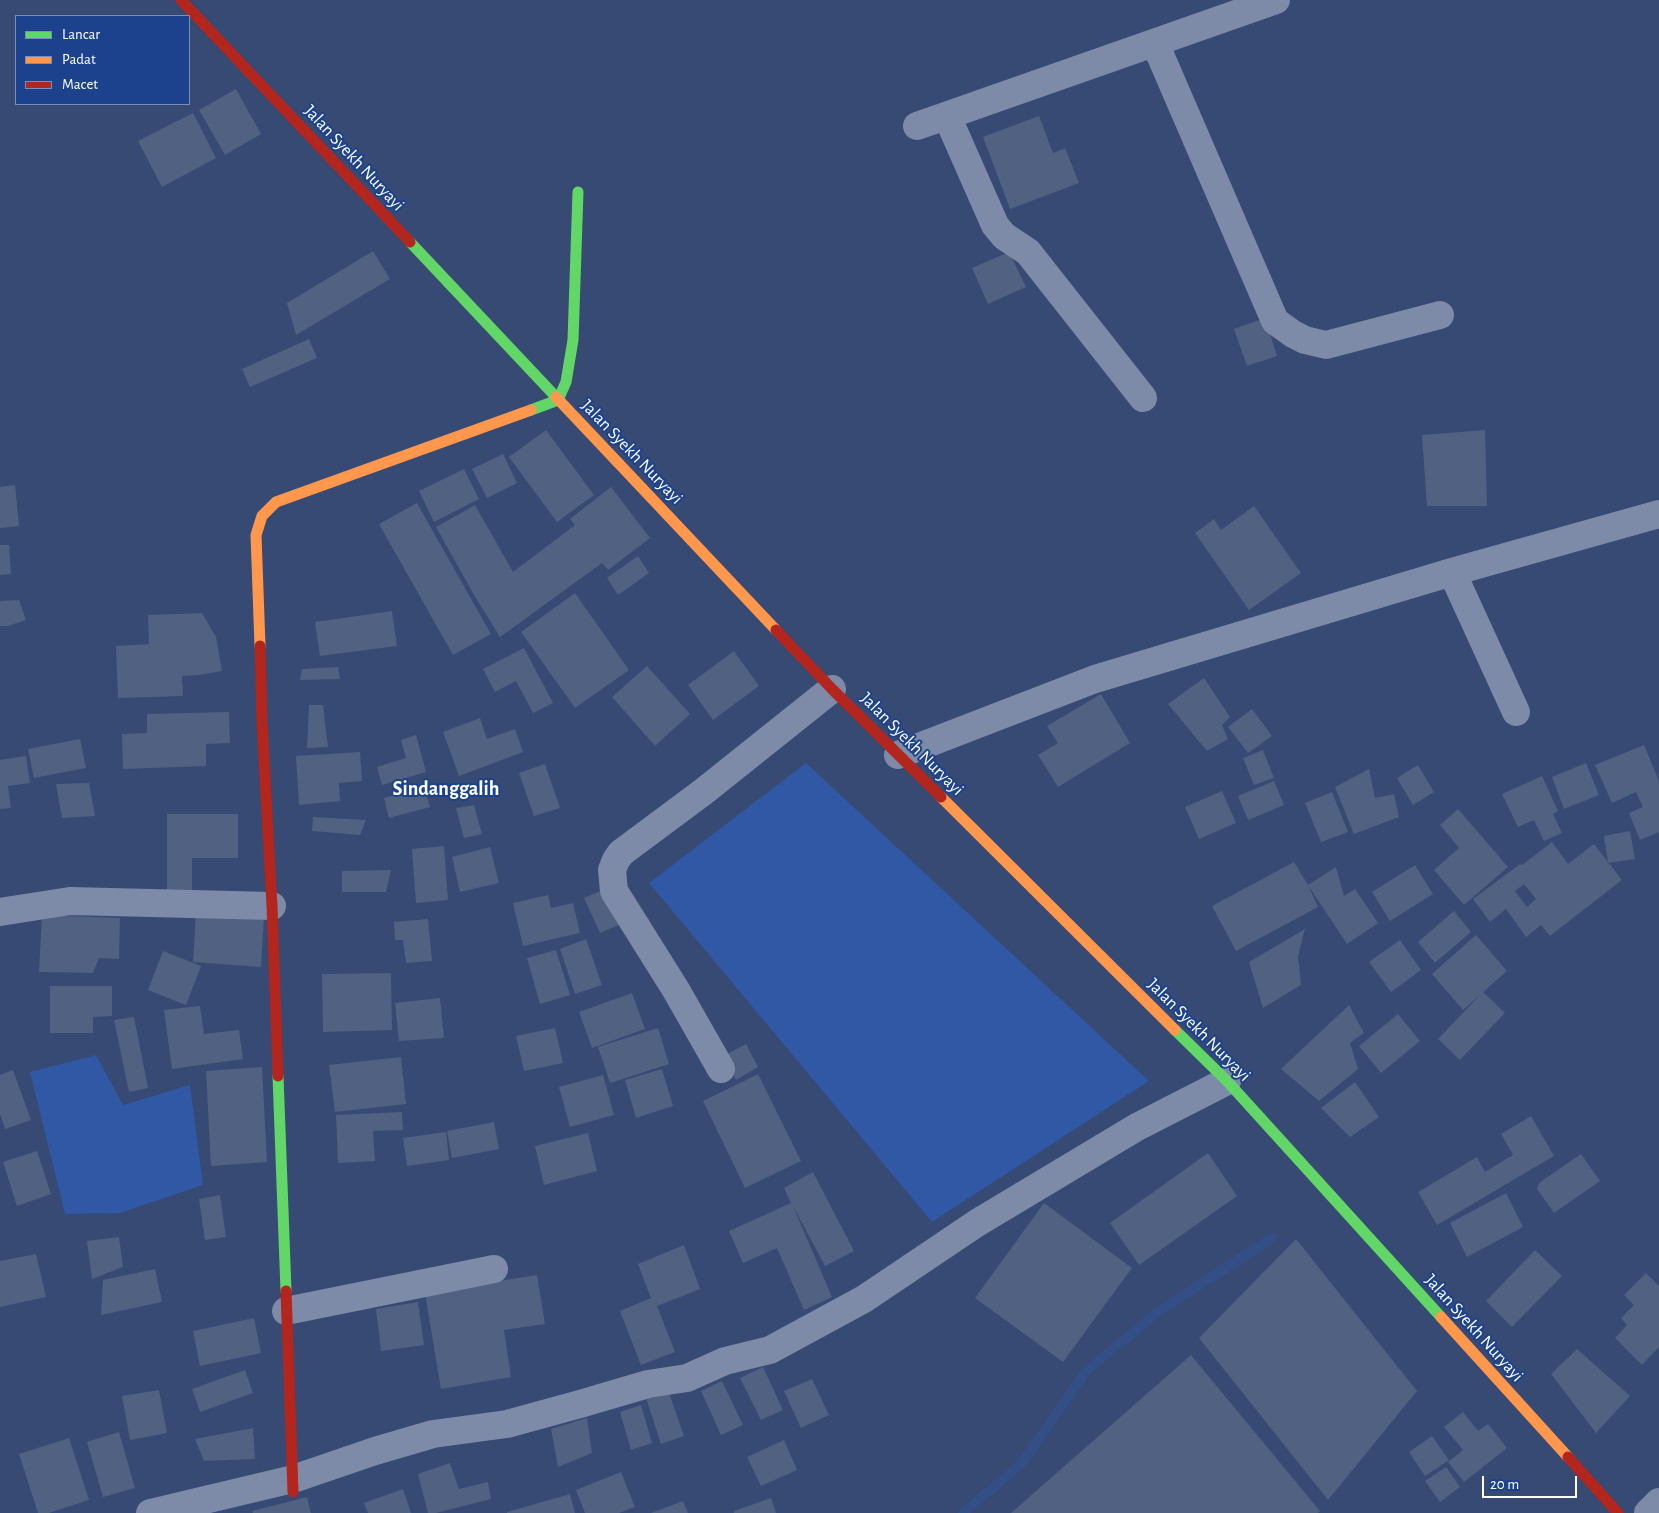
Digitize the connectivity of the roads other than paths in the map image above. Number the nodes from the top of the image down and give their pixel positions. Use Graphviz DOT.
graph roads {
  1 [pos="181,0"];
  2 [pos="1276,0"];
  3 [pos="1155,43"];
  4 [pos="947,116"];
  5 [pos="917,126"];
  6 [pos="578,192"];
  7 [pos="1440,314"];
  8 [pos="1143,398"];
  9 [pos="558,400"];
  10 [pos="1659,514"];
  11 [pos="1452,572"];
  12 [pos="832,689"];
  13 [pos="1516,712"];
  14 [pos="898,755"];
  15 [pos="272,906"];
  16 [pos="0,912"];
  17 [pos="721,1069"];
  18 [pos="1227,1081"];
  19 [pos="494,1269"];
  20 [pos="286,1311"];
  21 [pos="293,1486"];
  22 [pos="1659,1502"];
  23 [pos="150,1513"];
  24 [pos="1618,1513"];
  25 [pos="1648,1513"];
  1 -- 9 [label="main road, Jalan Syekh Nuryayi"];
  2 -- 3 [label="street"];
  3 -- 4 [label="street"];
  3 -- 7 [label="street"];
  4 -- 5 [label="street"];
  4 -- 8 [label="street"];
  6 -- 9 [label="main road"];
  9 -- 12 [label="main road, Jalan Syekh Nuryayi"];
  9 -- 15 [label="main road"];
  10 -- 11 [label="street"];
  11 -- 13 [label="street"];
  11 -- 14 [label="street"];
  12 -- 14 [label="main road, Jalan Syekh Nuryayi"];
  12 -- 17 [label="street"];
  14 -- 18 [label="main road, Jalan Syekh Nuryayi"];
  15 -- 16 [label="street"];
  15 -- 20 [label="main road"];
  18 -- 21 [label="street"];
  18 -- 24 [label="main road, Jalan Syekh Nuryayi"];
  19 -- 20 [label="street"];
  20 -- 21 [label="main road"];
  21 -- 23 [label="street"];
  22 -- 25 [label="street"];
}
